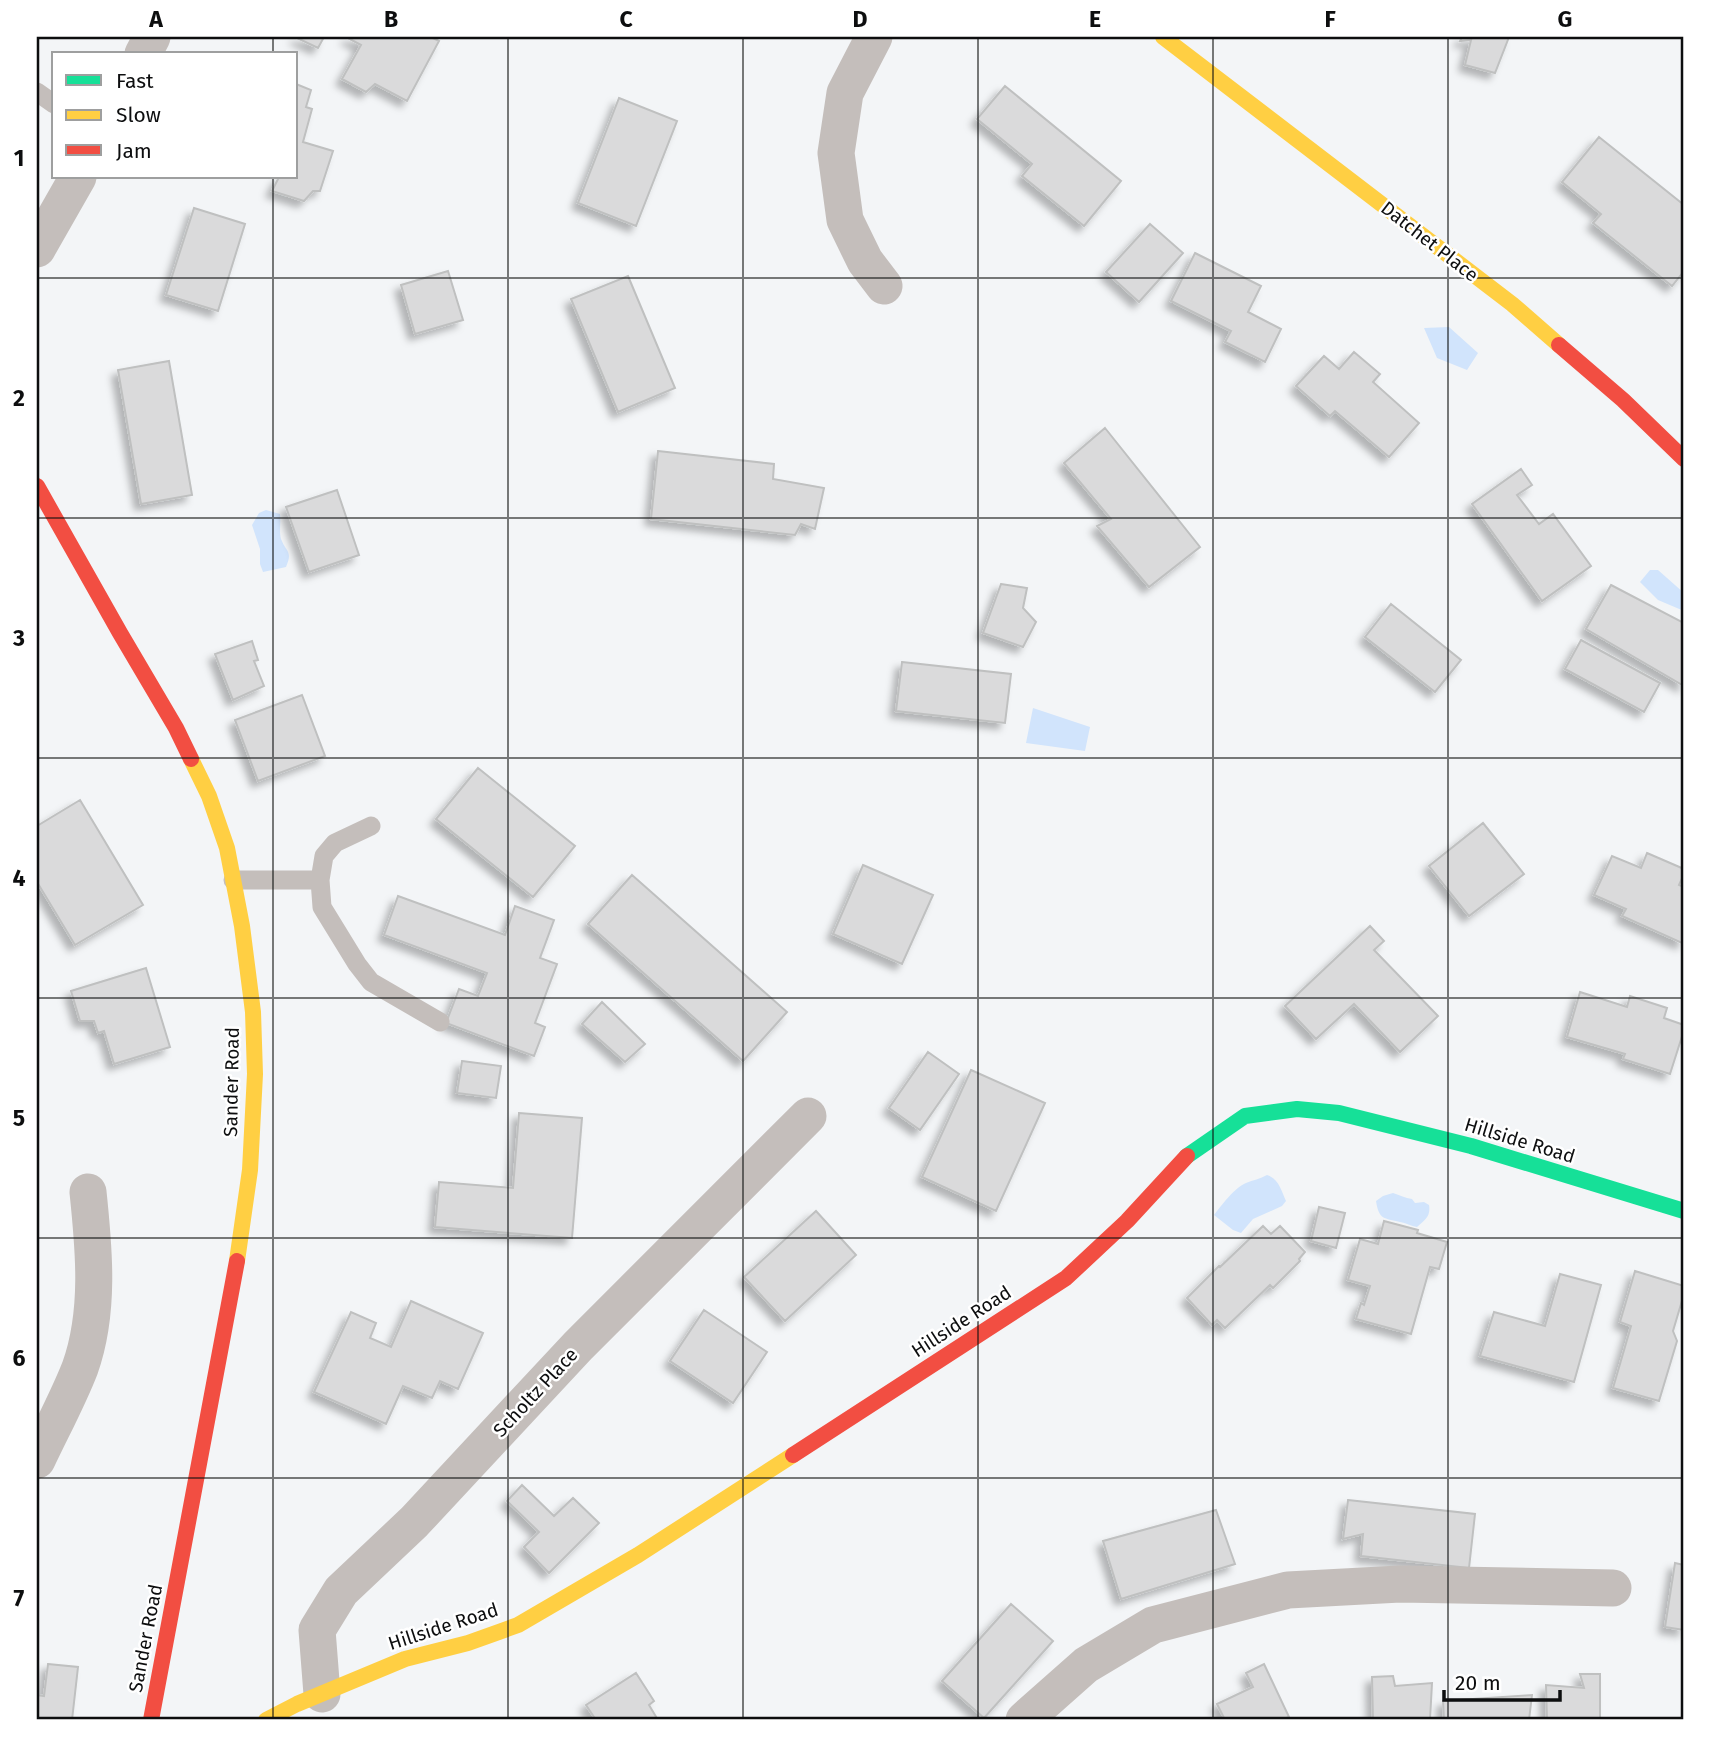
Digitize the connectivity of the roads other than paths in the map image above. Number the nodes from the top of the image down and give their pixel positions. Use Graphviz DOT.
graph roads {
  1 [pos="874,37"];
  2 [pos="1163,37"];
  3 [pos="37,92"];
  4 [pos="52,103"];
  5 [pos="77,178"];
  6 [pos="37,249"];
  7 [pos="884,286"];
  8 [pos="1684,459"];
  9 [pos="37,486"];
  10 [pos="371,826"];
  11 [pos="233,880"];
  12 [pos="320,880"];
  13 [pos="440,1022"];
  14 [pos="808,1116"];
  15 [pos="88,1192"];
  16 [pos="1684,1211"];
  17 [pos="37,1461"];
  18 [pos="1613,1588"];
  19 [pos="322,1694"];
  20 [pos="151,1720"];
  21 [pos="266,1720"];
  22 [pos="1024,1720"];
  1 -- 7 [label="street"];
  2 -- 8 [label="street, Datchet Place"];
  3 -- 4 [label="lane"];
  5 -- 6 [label="street"];
  9 -- 11 [label="street, Sander Road"];
  10 -- 12 [label="lane"];
  11 -- 12 [label="lane"];
  11 -- 20 [label="street, Sander Road"];
  12 -- 13 [label="lane"];
  14 -- 19 [label="street, Scholtz Place"];
  15 -- 17 [label="street"];
  16 -- 19 [label="street, Hillside Road"];
  18 -- 22 [label="street"];
  19 -- 21 [label="street, Hillside Road"];
}
